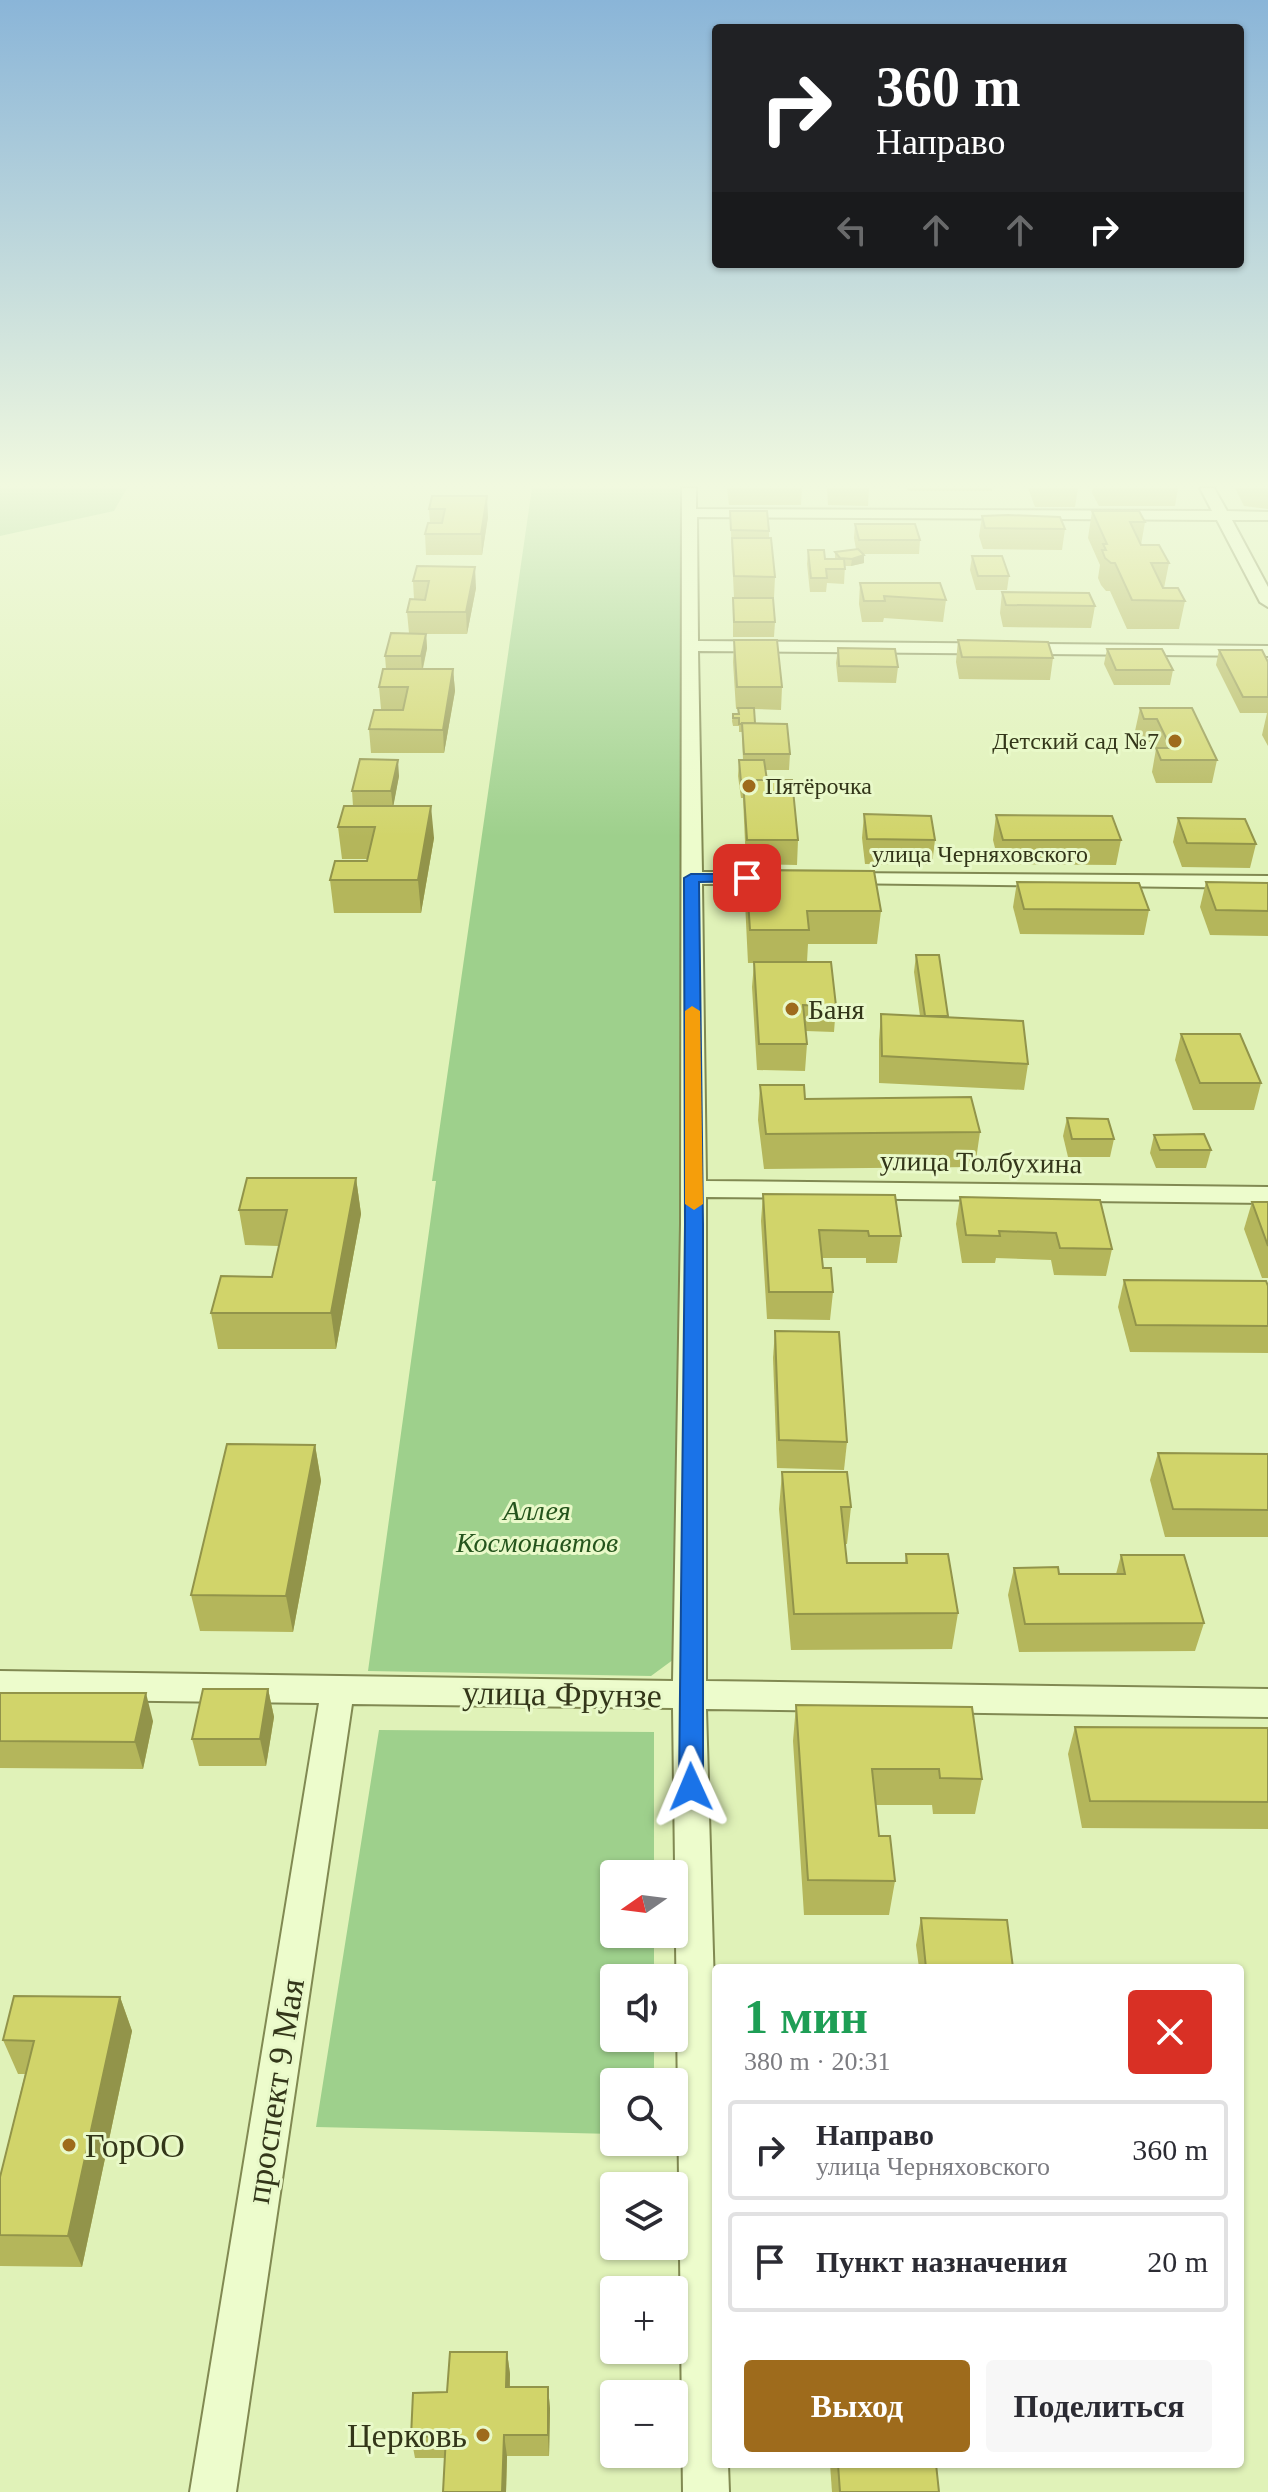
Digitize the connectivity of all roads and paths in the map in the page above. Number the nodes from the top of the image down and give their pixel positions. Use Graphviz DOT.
graph roads {
  1 [pos="689,604"];
  2 [pos="689,646"];
  3 [pos="1268,651"];
  4 [pos="691,878"];
  5 [pos="794,879"];
  6 [pos="826,879"];
  7 [pos="1268,882"];
  8 [pos="694,1189"];
  9 [pos="1268,1195"];
  10 [pos="0,1685"];
  11 [pos="338,1689"];
  12 [pos="689,1697"];
  13 [pos="1268,1703"];
  14 [pos="213,2492"];
  15 [pos="706,2492"];
  1 -- 2 [label="street"];
  2 -- 3 [label="street"];
  2 -- 4 [label="street"];
  4 -- 5 [label="street"];
  4 -- 8 [label="street"];
  6 -- 7 [label="street, улица Черняховского"];
  8 -- 9 [label="street, улица Толбухина"];
  8 -- 12 [label="street"];
  10 -- 11 [label="street, улица Фрунзе"];
  11 -- 12 [label="street, улица Фрунзе"];
  11 -- 14 [label="street, проспект 9 Мая"];
  12 -- 13 [label="street, улица Фрунзе"];
  12 -- 15 [label="street"];
}
